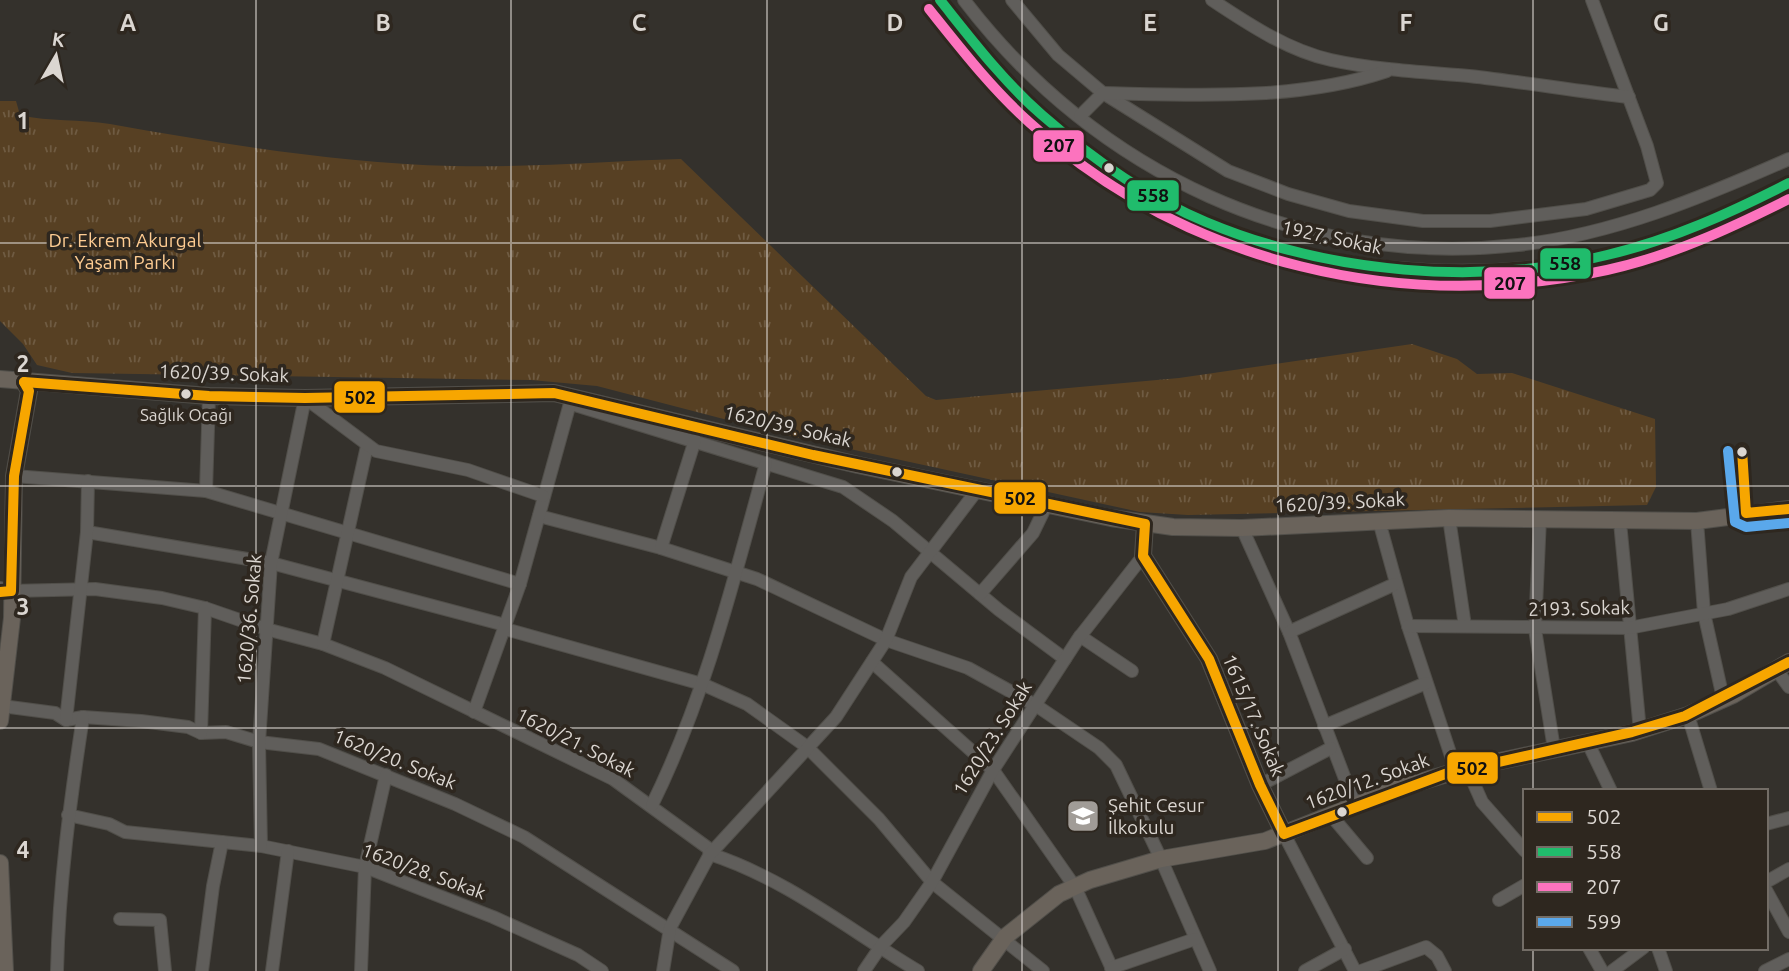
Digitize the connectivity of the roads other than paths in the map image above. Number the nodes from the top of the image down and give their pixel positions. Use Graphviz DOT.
graph roads {
  1 [pos="940,0"];
  2 [pos="964,0"];
  3 [pos="1012,0"];
  4 [pos="1212,0"];
  5 [pos="1592,0"];
  6 [pos="1390,70"];
  7 [pos="1104,93"];
  8 [pos="1629,97"];
  9 [pos="1080,116"];
  10 [pos="1789,159"];
  11 [pos="1789,183"];
  12 [pos="0,379"];
  13 [pos="24,382"];
  14 [pos="209,396"];
  15 [pos="305,398"];
  16 [pos="572,400"];
  17 [pos="695,440"];
  18 [pos="367,446"];
  19 [pos="766,463"];
  20 [pos="14,475"];
  21 [pos="88,481"];
  22 [pos="978,489"];
  23 [pos="206,491"];
  24 [pos="543,496"];
  25 [pos="1047,504"];
  26 [pos="1789,509"];
  27 [pos="1767,513"];
  28 [pos="280,514"];
  29 [pos="539,516"];
  30 [pos="1540,517"];
  31 [pos="1449,518"];
  32 [pos="1789,518"];
  33 [pos="1379,521"];
  34 [pos="1698,521"];
  35 [pos="1620,522"];
  36 [pos="1145,524"];
  37 [pos="1242,528"];
  38 [pos="87,532"];
  39 [pos="350,532"];
  40 [pos="661,548"];
  41 [pos="930,551"];
  42 [pos="1143,556"];
  43 [pos="271,563"];
  44 [pos="736,573"];
  45 [pos="339,580"];
  46 [pos="520,584"];
  47 [pos="1395,584"];
  48 [pos="81,589"];
  49 [pos="1789,589"];
  50 [pos="4,590"];
  51 [pos="980,594"];
  52 [pos="205,608"];
  53 [pos="1704,613"];
  54 [pos="1408,625"];
  55 [pos="1465,625"];
  56 [pos="505,627"];
  57 [pos="1629,628"];
  58 [pos="265,629"];
  59 [pos="1535,629"];
  60 [pos="1289,632"];
  61 [pos="1080,636"];
  62 [pos="886,640"];
  63 [pos="323,644"];
  64 [pos="1065,659"];
  65 [pos="872,662"];
  66 [pos="1783,666"];
  67 [pos="1132,671"];
  68 [pos="1426,683"];
  69 [pos="702,684"];
  70 [pos="1789,687"];
  71 [pos="1723,698"];
  72 [pos="1037,706"];
  73 [pos="474,712"];
  74 [pos="1,714"];
  75 [pos="1688,715"];
  76 [pos="83,717"];
  77 [pos="66,720"];
  78 [pos="1324,726"];
  79 [pos="1640,731"];
  80 [pos="201,733"];
  81 [pos="259,742"];
  82 [pos="1588,743"];
  83 [pos="807,747"];
  84 [pos="1331,748"];
  85 [pos="1554,749"];
  86 [pos="1461,769"];
  87 [pos="993,770"];
  88 [pos="386,775"];
  89 [pos="1260,785"];
  90 [pos="1610,789"];
  91 [pos="1710,789"];
  92 [pos="1355,804"];
  93 [pos="652,805"];
  94 [pos="1330,814"];
  95 [pos="68,815"];
  96 [pos="1789,818"];
  97 [pos="1768,823"];
  98 [pos="1284,834"];
  99 [pos="222,842"];
  100 [pos="261,846"];
  101 [pos="1523,849"];
  102 [pos="288,851"];
  103 [pos="710,854"];
  104 [pos="1367,858"];
  105 [pos="1161,859"];
  106 [pos="0,863"];
  107 [pos="365,867"];
  108 [pos="1789,869"];
  109 [pos="1768,881"];
  110 [pos="932,882"];
  111 [pos="1523,886"];
  112 [pos="1075,887"];
  113 [pos="1768,894"];
  114 [pos="1499,900"];
  115 [pos="120,919"];
  116 [pos="670,928"];
  117 [pos="1789,932"];
  118 [pos="1005,937"];
  119 [pos="1195,939"];
  120 [pos="881,946"];
  121 [pos="1345,949"];
  122 [pos="1590,950"];
  123 [pos="1640,950"];
  124 [pos="1659,950"];
  125 [pos="1789,959"];
  126 [pos="3,961"];
  127 [pos="1112,970"];
  128 [pos="57,971"];
  129 [pos="165,971"];
  130 [pos="202,971"];
  131 [pos="272,971"];
  132 [pos="361,971"];
  133 [pos="602,971"];
  134 [pos="663,971"];
  135 [pos="733,971"];
  136 [pos="864,971"];
  137 [pos="918,971"];
  138 [pos="981,971"];
  139 [pos="1043,971"];
  140 [pos="1210,971"];
  141 [pos="1305,971"];
  142 [pos="1358,971"];
  143 [pos="1445,971"];
  144 [pos="1602,971"];
  145 [pos="1612,971"];
  146 [pos="1666,971"];
  147 [pos="1765,971"];
  1 -- 11 [label="street, 1927. Sokak"];
  2 -- 9 [label="street, 1927. Sokak"];
  3 -- 7 [label="street"];
  4 -- 6 [label="street"];
  5 -- 8 [label="street"];
  6 -- 7 [label="street"];
  6 -- 8 [label="street"];
  7 -- 8 [label="street"];
  7 -- 9 [label="street"];
  9 -- 10 [label="street, 1927. Sokak"];
  12 -- 13 [label="main road, 1620/39. Sokak"];
  13 -- 14 [label="main road, 1620/39. Sokak"];
  13 -- 20 [label="main road"];
  14 -- 15 [label="main road, 1620/39. Sokak"];
  14 -- 23 [label="street"];
  15 -- 16 [label="main road, 1620/39. Sokak"];
  15 -- 18 [label="street"];
  15 -- 28 [label="street, 1620/36. Sokak"];
  16 -- 17 [label="street"];
  16 -- 22 [label="main road, 1620/39. Sokak"];
  16 -- 24 [label="street"];
  17 -- 19 [label="street"];
  17 -- 40 [label="street"];
  18 -- 24 [label="street"];
  18 -- 39 [label="street"];
  19 -- 41 [label="street"];
  19 -- 44 [label="street"];
  20 -- 21 [label="street"];
  20 -- 50 [label="main road"];
  21 -- 23 [label="street"];
  21 -- 38 [label="street"];
  22 -- 25 [label="main road, 1620/39. Sokak"];
  22 -- 41 [label="street"];
  23 -- 28 [label="street"];
  24 -- 29 [label="street"];
  25 -- 36 [label="main road, 1620/39. Sokak"];
  25 -- 51 [label="street"];
  26 -- 27 [label="main road"];
  27 -- 32 [label="main road"];
  27 -- 34 [label="main road, 1620/39. Sokak"];
  28 -- 39 [label="street"];
  28 -- 43 [label="street, 1620/36. Sokak"];
  29 -- 40 [label="street"];
  29 -- 46 [label="street"];
  30 -- 31 [label="main road, 1620/39. Sokak"];
  30 -- 35 [label="main road, 1620/39. Sokak"];
  30 -- 59 [label="street"];
  31 -- 33 [label="main road, 1620/39. Sokak"];
  31 -- 55 [label="street"];
  33 -- 37 [label="main road, 1620/39. Sokak"];
  33 -- 47 [label="street"];
  34 -- 35 [label="main road, 1620/39. Sokak"];
  34 -- 53 [label="street"];
  35 -- 57 [label="street"];
  36 -- 37 [label="main road, 1620/39. Sokak"];
  36 -- 42 [label="main road"];
  37 -- 60 [label="street"];
  38 -- 43 [label="street"];
  38 -- 48 [label="street"];
  39 -- 45 [label="street"];
  39 -- 46 [label="street"];
  40 -- 44 [label="street"];
  41 -- 51 [label="street"];
  41 -- 62 [label="street"];
  42 -- 61 [label="street, 1620/23. Sokak"];
  42 -- 89 [label="main road, 1615/17. Sokak"];
  43 -- 45 [label="street"];
  43 -- 58 [label="street, 1620/36. Sokak"];
  44 -- 62 [label="street"];
  44 -- 69 [label="street"];
  45 -- 56 [label="street"];
  45 -- 63 [label="street"];
  46 -- 56 [label="street"];
  47 -- 54 [label="street"];
  47 -- 60 [label="street"];
  48 -- 50 [label="street, 1620/21. Sokak"];
  48 -- 52 [label="street, 1620/21. Sokak"];
  48 -- 77 [label="street"];
  49 -- 53 [label="street, 2193. Sokak"];
  50 -- 74 [label="main road"];
  51 -- 64 [label="street"];
  52 -- 58 [label="street, 1620/21. Sokak"];
  52 -- 80 [label="street"];
  53 -- 57 [label="street, 2193. Sokak"];
  53 -- 71 [label="street"];
  54 -- 55 [label="street, 2193. Sokak"];
  54 -- 68 [label="street"];
  55 -- 59 [label="street, 2193. Sokak"];
  56 -- 69 [label="street"];
  56 -- 73 [label="street"];
  57 -- 59 [label="street, 2193. Sokak"];
  57 -- 79 [label="street"];
  58 -- 63 [label="street, 1620/21. Sokak"];
  58 -- 81 [label="street, 1620/36. Sokak"];
  59 -- 85 [label="street"];
  60 -- 78 [label="street"];
  61 -- 64 [label="street, 1620/23. Sokak"];
  61 -- 67 [label="street"];
  62 -- 65 [label="street"];
  62 -- 72 [label="street"];
  63 -- 73 [label="street, 1620/21. Sokak"];
  64 -- 72 [label="street, 1620/23. Sokak"];
  65 -- 83 [label="street"];
  65 -- 87 [label="street"];
  66 -- 70 [label="street"];
  66 -- 71 [label="main road, 1620/12. Sokak"];
  68 -- 78 [label="street"];
  68 -- 86 [label="street"];
  69 -- 83 [label="street"];
  69 -- 93 [label="street"];
  71 -- 75 [label="main road, 1620/12. Sokak"];
  72 -- 87 [label="street, 1620/23. Sokak"];
  72 -- 105 [label="street"];
  73 -- 93 [label="street, 1620/21. Sokak"];
  74 -- 77 [label="street, 1620/20. Sokak"];
  75 -- 79 [label="main road, 1620/12. Sokak"];
  75 -- 91 [label="street"];
  76 -- 77 [label="street, 1620/20. Sokak"];
  76 -- 80 [label="street, 1620/20. Sokak"];
  76 -- 95 [label="street"];
  78 -- 84 [label="street"];
  79 -- 82 [label="main road, 1620/12. Sokak"];
  80 -- 81 [label="street, 1620/20. Sokak"];
  81 -- 88 [label="street, 1620/20. Sokak"];
  81 -- 100 [label="street, 1620/36. Sokak"];
  82 -- 85 [label="main road, 1620/12. Sokak"];
  82 -- 90 [label="street"];
  83 -- 103 [label="street"];
  83 -- 110 [label="street"];
  84 -- 89 [label="street"];
  84 -- 92 [label="street"];
  85 -- 86 [label="main road, 1620/12. Sokak"];
  86 -- 92 [label="main road, 1620/12. Sokak"];
  86 -- 101 [label="street"];
  87 -- 110 [label="street, 1620/23. Sokak"];
  87 -- 112 [label="street"];
  88 -- 107 [label="street"];
  88 -- 116 [label="street, 1620/20. Sokak"];
  89 -- 98 [label="main road, 1615/17. Sokak"];
  92 -- 94 [label="main road, 1620/12. Sokak"];
  93 -- 103 [label="street, 1620/21. Sokak"];
  94 -- 98 [label="main road, 1620/12. Sokak"];
  94 -- 104 [label="street"];
  95 -- 99 [label="street, 1620/28. Sokak"];
  95 -- 128 [label="street"];
  96 -- 97 [label="street"];
  98 -- 105 [label="main road, 1620/12. Sokak"];
  98 -- 121 [label="street, 1615/17. Sokak"];
  99 -- 100 [label="street, 1620/28. Sokak"];
  99 -- 130 [label="street"];
  100 -- 102 [label="street, 1620/28. Sokak"];
  102 -- 107 [label="street, 1620/28. Sokak"];
  102 -- 131 [label="street"];
  103 -- 116 [label="street"];
  103 -- 120 [label="street, 1620/21. Sokak"];
  105 -- 112 [label="main road, 1620/12. Sokak"];
  105 -- 119 [label="street"];
  106 -- 126 [label="main road"];
  107 -- 132 [label="street"];
  107 -- 133 [label="street, 1620/28. Sokak"];
  108 -- 109 [label="street"];
  110 -- 118 [label="street"];
  110 -- 120 [label="street, 1620/23. Sokak"];
  111 -- 114 [label="street"];
  112 -- 118 [label="main road, 1620/12. Sokak"];
  112 -- 127 [label="street"];
  113 -- 117 [label="street"];
  115 -- 129 [label="street"];
  116 -- 134 [label="street"];
  116 -- 135 [label="street, 1620/20. Sokak"];
  118 -- 138 [label="main road, 1620/12. Sokak"];
  118 -- 139 [label="street"];
  119 -- 127 [label="street"];
  119 -- 140 [label="street"];
  120 -- 136 [label="street, 1620/23. Sokak"];
  120 -- 137 [label="street, 1620/21. Sokak"];
  121 -- 141 [label="street"];
  121 -- 142 [label="street, 1615/17. Sokak"];
  122 -- 144 [label="street"];
  123 -- 145 [label="street"];
  124 -- 146 [label="street"];
  125 -- 147 [label="street"];
  142 -- 143 [label="street"];
}
